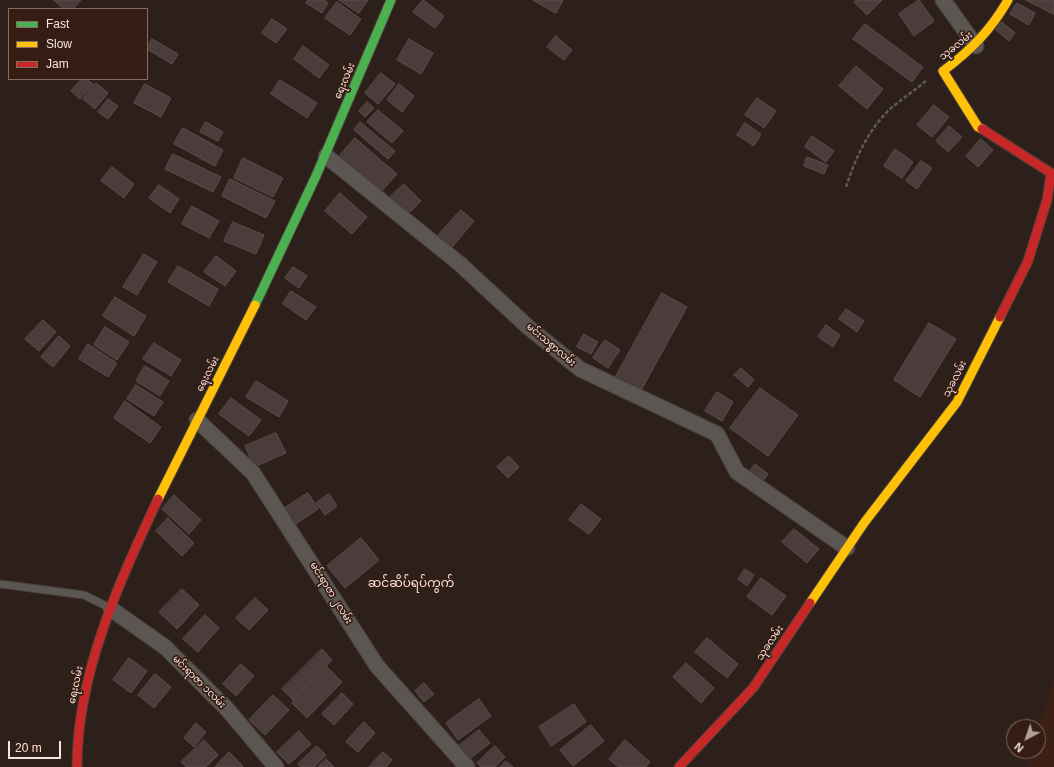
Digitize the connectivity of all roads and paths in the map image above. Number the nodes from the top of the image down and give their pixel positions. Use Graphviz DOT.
graph roads {
  1 [pos="391,0"];
  2 [pos="943,0"];
  3 [pos="1008,0"];
  4 [pos="976,46"];
  5 [pos="943,71"];
  6 [pos="326,156"];
  7 [pos="846,186"];
  8 [pos="197,420"];
  9 [pos="848,548"];
  10 [pos="0,584"];
  11 [pos="112,609"];
  12 [pos="77,767"];
  13 [pos="276,767"];
  14 [pos="467,767"];
  15 [pos="679,767"];
  1 -- 6 [label="street, ရေးလမ်း"];
  2 -- 4 [label="street"];
  3 -- 4 [label="street, သုခလမ်း"];
  4 -- 5 [label="street, သုခလမ်း"];
  5 -- 7 [label="path"];
  5 -- 9 [label="street, သုခလမ်း"];
  6 -- 8 [label="street, ရေးလမ်း"];
  6 -- 9 [label="street, မင်းသစ္စာလမ်း"];
  8 -- 11 [label="street, ရေးလမ်း"];
  8 -- 14 [label="street, မင်းရာဇာ ၂လမ်း"];
  9 -- 15 [label="street, သုခလမ်း"];
  10 -- 11 [label="lane"];
  11 -- 12 [label="street, ရေးလမ်း"];
  11 -- 13 [label="street, မင်းရာဇာ ၁လမ်း"];
}
